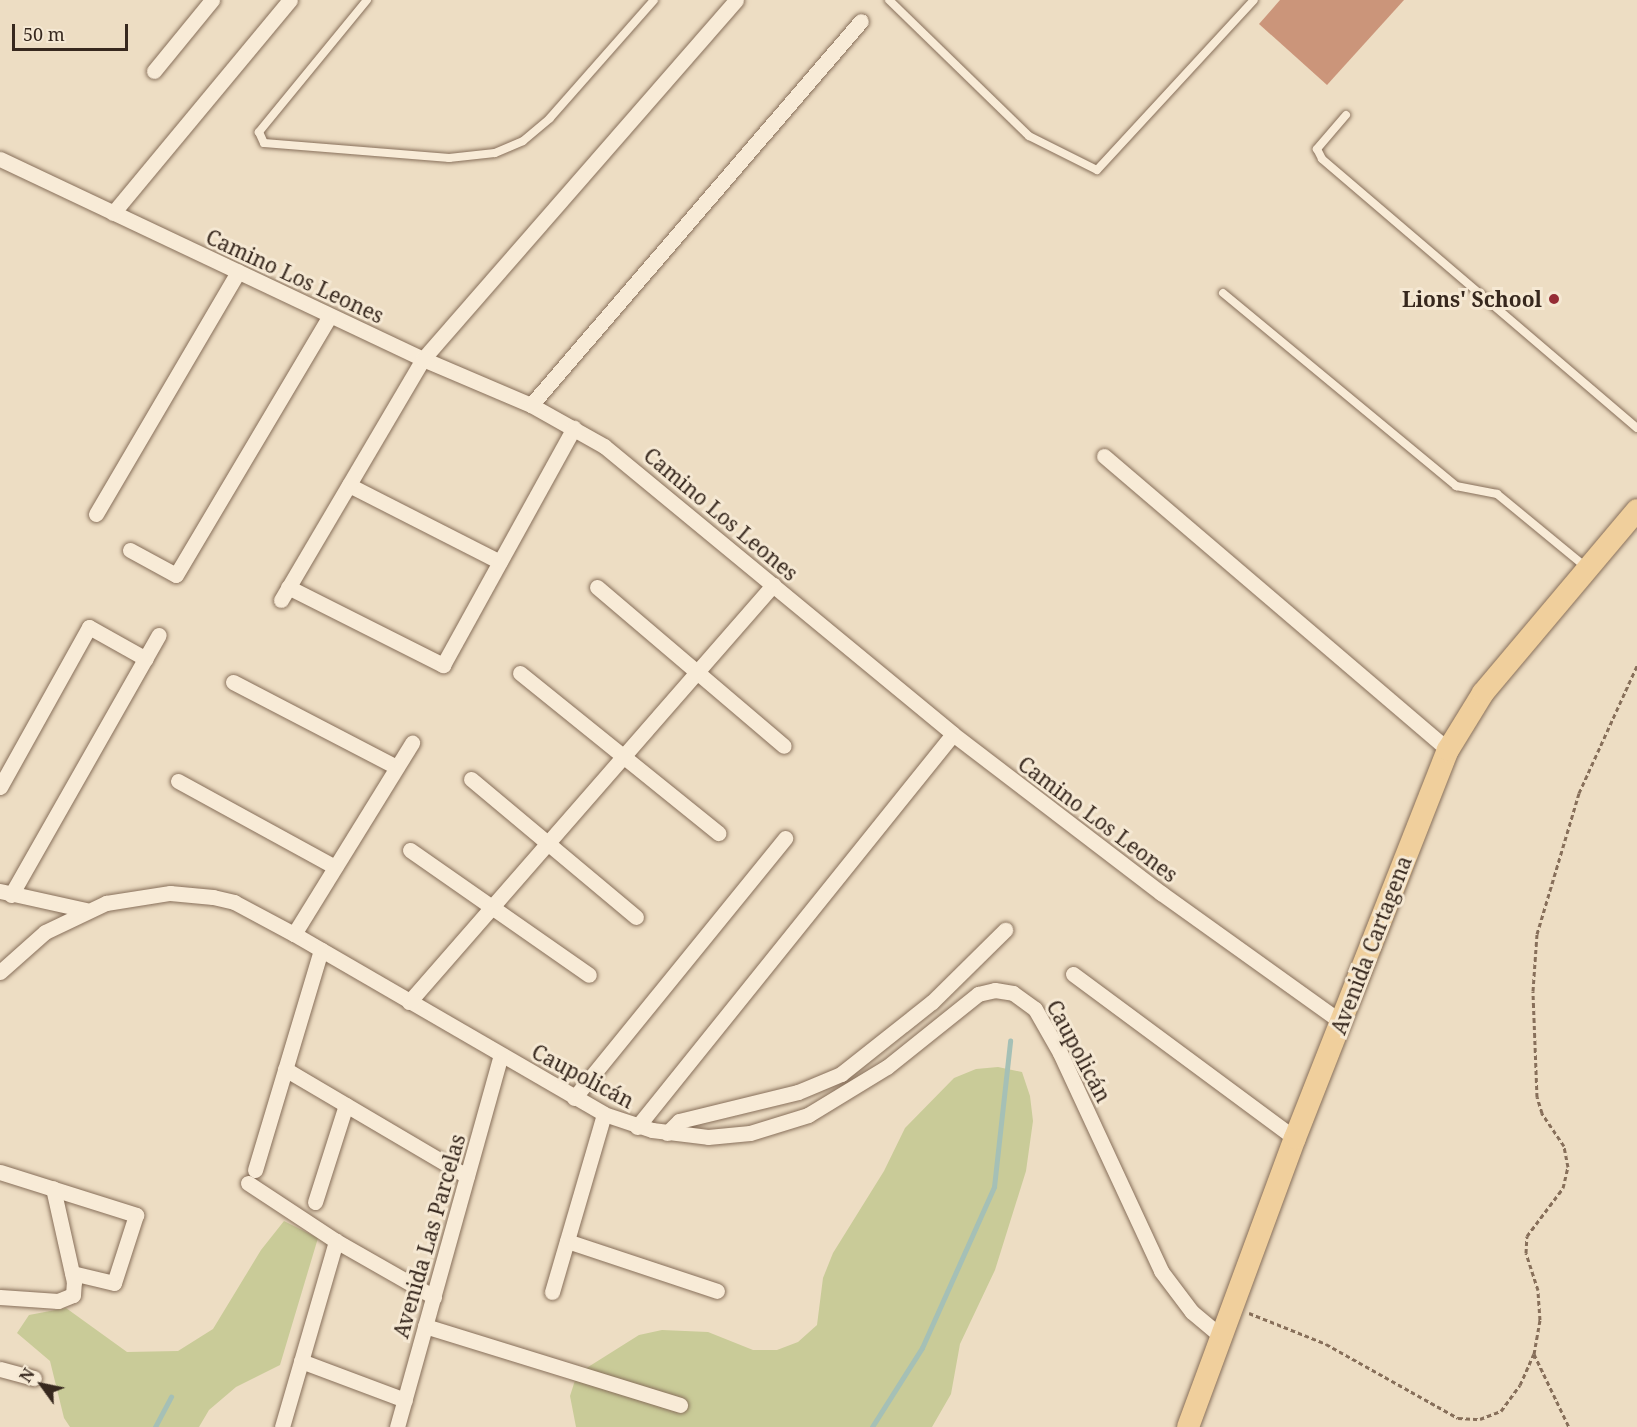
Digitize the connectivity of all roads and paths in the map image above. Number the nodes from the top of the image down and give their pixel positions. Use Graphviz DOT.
graph roads {
  1 [pos="212,0"];
  2 [pos="270,0"];
  3 [pos="368,0"];
  4 [pos="654,0"];
  5 [pos="736,0"];
  6 [pos="889,0"];
  7 [pos="1254,0"];
  8 [pos="286,4"];
  9 [pos="861,21"];
  10 [pos="154,71"];
  11 [pos="1346,115"];
  12 [pos="0,159"];
  13 [pos="113,213"];
  14 [pos="238,272"];
  15 [pos="1223,293"];
  16 [pos="330,316"];
  17 [pos="423,359"];
  18 [pos="531,405"];
  19 [pos="574,428"];
  20 [pos="1637,428"];
  21 [pos="1104,456"];
  22 [pos="349,485"];
  23 [pos="1637,510"];
  24 [pos="96,514"];
  25 [pos="130,550"];
  26 [pos="500,562"];
  27 [pos="1588,568"];
  28 [pos="773,585"];
  29 [pos="597,587"];
  30 [pos="159,635"];
  31 [pos="146,659"];
  32 [pos="1637,666"];
  33 [pos="697,672"];
  34 [pos="520,673"];
  35 [pos="233,682"];
  36 [pos="953,734"];
  37 [pos="412,743"];
  38 [pos="784,746"];
  39 [pos="1448,750"];
  40 [pos="623,756"];
  41 [pos="396,767"];
  42 [pos="471,779"];
  43 [pos="178,781"];
  44 [pos="0,787"];
  45 [pos="718,832"];
  46 [pos="784,838"];
  47 [pos="546,844"];
  48 [pos="410,850"];
  49 [pos="335,867"];
  50 [pos="6,893"];
  51 [pos="492,906"];
  52 [pos="86,910"];
  53 [pos="636,917"];
  54 [pos="1005,930"];
  55 [pos="294,934"];
  56 [pos="321,950"];
  57 [pos="0,972"];
  58 [pos="1073,974"];
  59 [pos="589,975"];
  60 [pos="410,1002"];
  61 [pos="1341,1022"];
  62 [pos="501,1055"];
  63 [pos="285,1069"];
  64 [pos="574,1098"];
  65 [pos="346,1105"];
  66 [pos="604,1114"];
  67 [pos="637,1126"];
  68 [pos="667,1133"];
  69 [pos="1295,1138"];
  70 [pos="0,1172"];
  71 [pos="467,1176"];
  72 [pos="53,1188"];
  73 [pos="315,1202"];
  74 [pos="336,1241"];
  75 [pos="567,1241"];
  76 [pos="72,1273"];
  77 [pos="717,1291"];
  78 [pos="552,1292"];
  79 [pos="0,1297"];
  80 [pos="434,1297"];
  81 [pos="1233,1308"];
  82 [pos="425,1326"];
  83 [pos="1222,1337"];
  84 [pos="1534,1354"];
  85 [pos="301,1361"];
  86 [pos="0,1369"];
  87 [pos="34,1378"];
  88 [pos="405,1400"];
  89 [pos="680,1405"];
  90 [pos="282,1427"];
  91 [pos="397,1427"];
  92 [pos="1188,1427"];
  93 [pos="1569,1427"];
  1 -- 10 [label="street"];
  2 -- 8 [label="street"];
  3 -- 4 [label="lane"];
  5 -- 17 [label="street"];
  6 -- 7 [label="lane"];
  8 -- 13 [label="street"];
  9 -- 18 [label="street"];
  11 -- 20 [label="lane"];
  12 -- 13 [label="street, Camino Los Leones"];
  13 -- 14 [label="street, Camino Los Leones"];
  14 -- 16 [label="street, Camino Los Leones"];
  14 -- 24 [label="street"];
  15 -- 27 [label="lane"];
  16 -- 17 [label="street, Camino Los Leones"];
  16 -- 25 [label="street"];
  17 -- 18 [label="street, Camino Los Leones"];
  17 -- 22 [label="street"];
  18 -- 19 [label="street, Camino Los Leones"];
  19 -- 26 [label="street"];
  19 -- 28 [label="street, Camino Los Leones"];
  21 -- 39 [label="street"];
  22 -- 26 [label="street"];
  22 -- 26 [label="street"];
  23 -- 27 [label="main road, Avenida Cartagena"];
  27 -- 39 [label="main road, Avenida Cartagena"];
  28 -- 33 [label="street"];
  28 -- 36 [label="street, Camino Los Leones"];
  29 -- 33 [label="street"];
  30 -- 31 [label="street"];
  31 -- 44 [label="street"];
  31 -- 50 [label="street"];
  32 -- 84 [label="path"];
  33 -- 38 [label="street"];
  33 -- 40 [label="street"];
  34 -- 40 [label="street"];
  35 -- 41 [label="street"];
  36 -- 61 [label="street, Camino Los Leones"];
  36 -- 67 [label="street"];
  37 -- 41 [label="street"];
  39 -- 61 [label="main road, Avenida Cartagena"];
  40 -- 45 [label="street"];
  40 -- 47 [label="street"];
  41 -- 49 [label="street"];
  42 -- 47 [label="street"];
  43 -- 49 [label="street"];
  46 -- 64 [label="street"];
  47 -- 51 [label="street"];
  47 -- 53 [label="street"];
  48 -- 51 [label="street"];
  49 -- 55 [label="street"];
  50 -- 52 [label="street"];
  51 -- 59 [label="street"];
  51 -- 60 [label="street"];
  52 -- 55 [label="street, Caupolicán"];
  52 -- 57 [label="street, Caupolicán"];
  54 -- 68 [label="street"];
  55 -- 56 [label="street, Caupolicán"];
  56 -- 60 [label="street, Caupolicán"];
  56 -- 63 [label="street"];
  58 -- 69 [label="street"];
  60 -- 62 [label="street, Caupolicán"];
  61 -- 69 [label="main road, Avenida Cartagena"];
  62 -- 64 [label="street, Caupolicán"];
  62 -- 71 [label="street, Avenida Las Parcelas"];
  63 -- 65 [label="street"];
  63 -- 74 [label="street"];
  64 -- 66 [label="street, Caupolicán"];
  65 -- 71 [label="street"];
  65 -- 73 [label="street"];
  66 -- 67 [label="street, Caupolicán"];
  66 -- 75 [label="street"];
  67 -- 68 [label="street, Caupolicán"];
  68 -- 83 [label="street, Caupolicán"];
  69 -- 81 [label="main road, Avenida Cartagena"];
  70 -- 72 [label="street"];
  71 -- 80 [label="street, Avenida Las Parcelas"];
  72 -- 76 [label="street"];
  72 -- 76 [label="street"];
  74 -- 80 [label="street"];
  74 -- 85 [label="street"];
  75 -- 77 [label="street"];
  75 -- 78 [label="street"];
  76 -- 79 [label="street"];
  80 -- 82 [label="street, Avenida Las Parcelas"];
  81 -- 83 [label="main road, Avenida Cartagena"];
  81 -- 84 [label="path"];
  82 -- 88 [label="street, Avenida Las Parcelas"];
  82 -- 89 [label="street"];
  83 -- 92 [label="main road, Avenida Cartagena"];
  84 -- 93 [label="path"];
  85 -- 88 [label="street"];
  85 -- 90 [label="street"];
  86 -- 87 [label="street"];
  88 -- 91 [label="street, Avenida Las Parcelas"];
}
